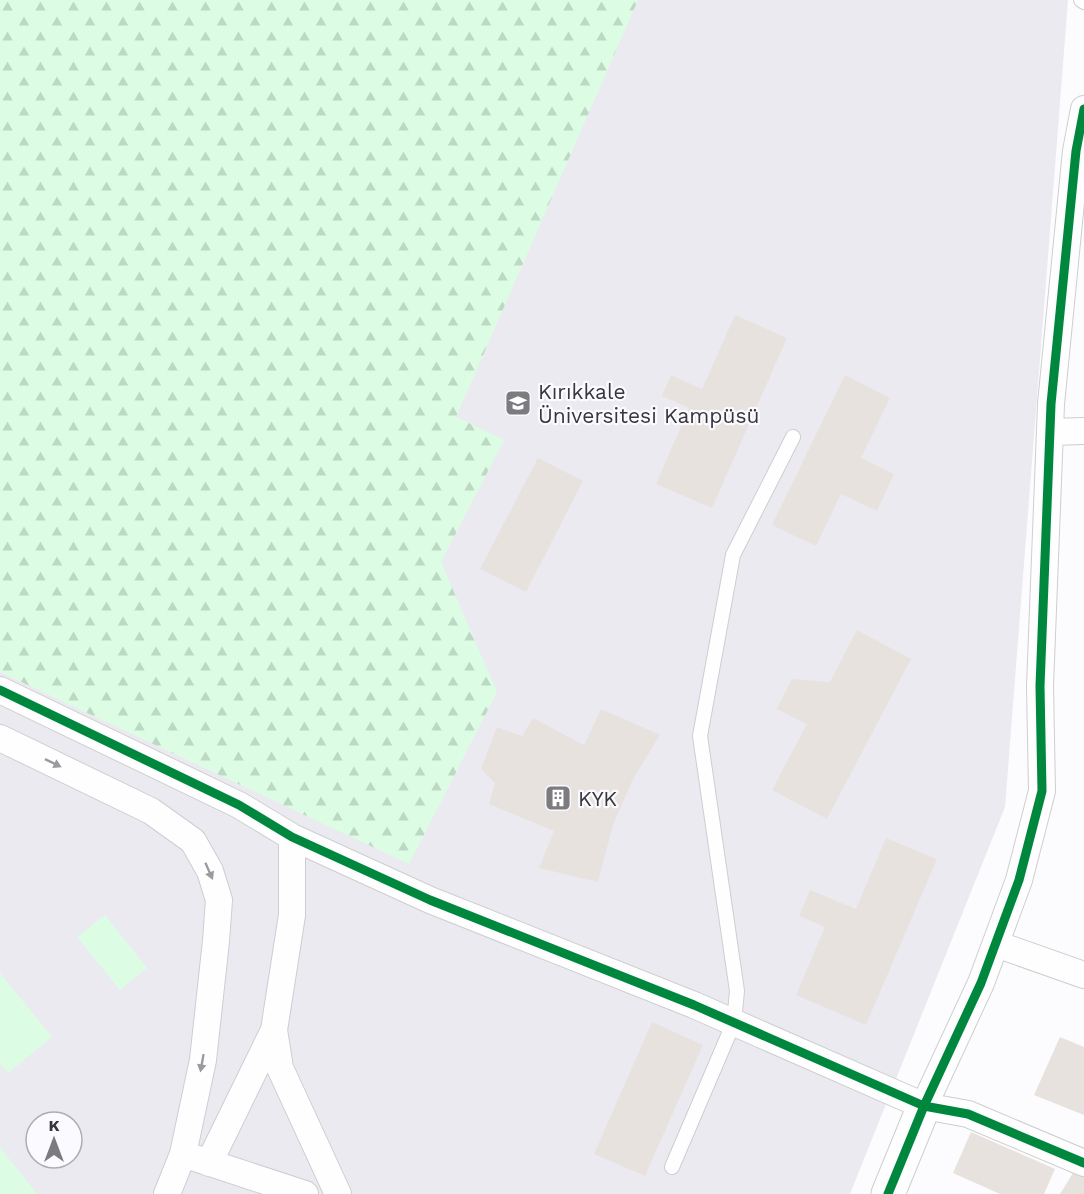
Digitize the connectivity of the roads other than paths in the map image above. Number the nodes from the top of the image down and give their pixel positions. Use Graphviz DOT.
graph roads {
  1 [pos="1084,109"];
  2 [pos="1050,432"];
  3 [pos="1084,432"];
  4 [pos="793,437"];
  5 [pos="0,690"];
  6 [pos="0,738"];
  7 [pos="292,837"];
  8 [pos="996,944"];
  9 [pos="1084,975"];
  10 [pos="734,1022"];
  11 [pos="274,1030"];
  12 [pos="924,1106"];
  13 [pos="183,1154"];
  14 [pos="209,1163"];
  15 [pos="1084,1163"];
  16 [pos="672,1167"];
  17 [pos="167,1194"];
  18 [pos="304,1194"];
  19 [pos="338,1194"];
  20 [pos="888,1194"];
  1 -- 2 [label="street"];
  2 -- 3 [label="street"];
  2 -- 8 [label="street"];
  4 -- 10 [label="lane"];
  5 -- 7 [label="street"];
  6 -- 13 [label="street, one-way"];
  7 -- 10 [label="street"];
  7 -- 11 [label="street"];
  8 -- 9 [label="street"];
  8 -- 12 [label="street"];
  10 -- 12 [label="street"];
  10 -- 16 [label="lane"];
  11 -- 14 [label="street"];
  11 -- 19 [label="street"];
  12 -- 15 [label="street"];
  12 -- 20 [label="street"];
  13 -- 14 [label="street"];
  13 -- 17 [label="street"];
  14 -- 18 [label="street"];
}
